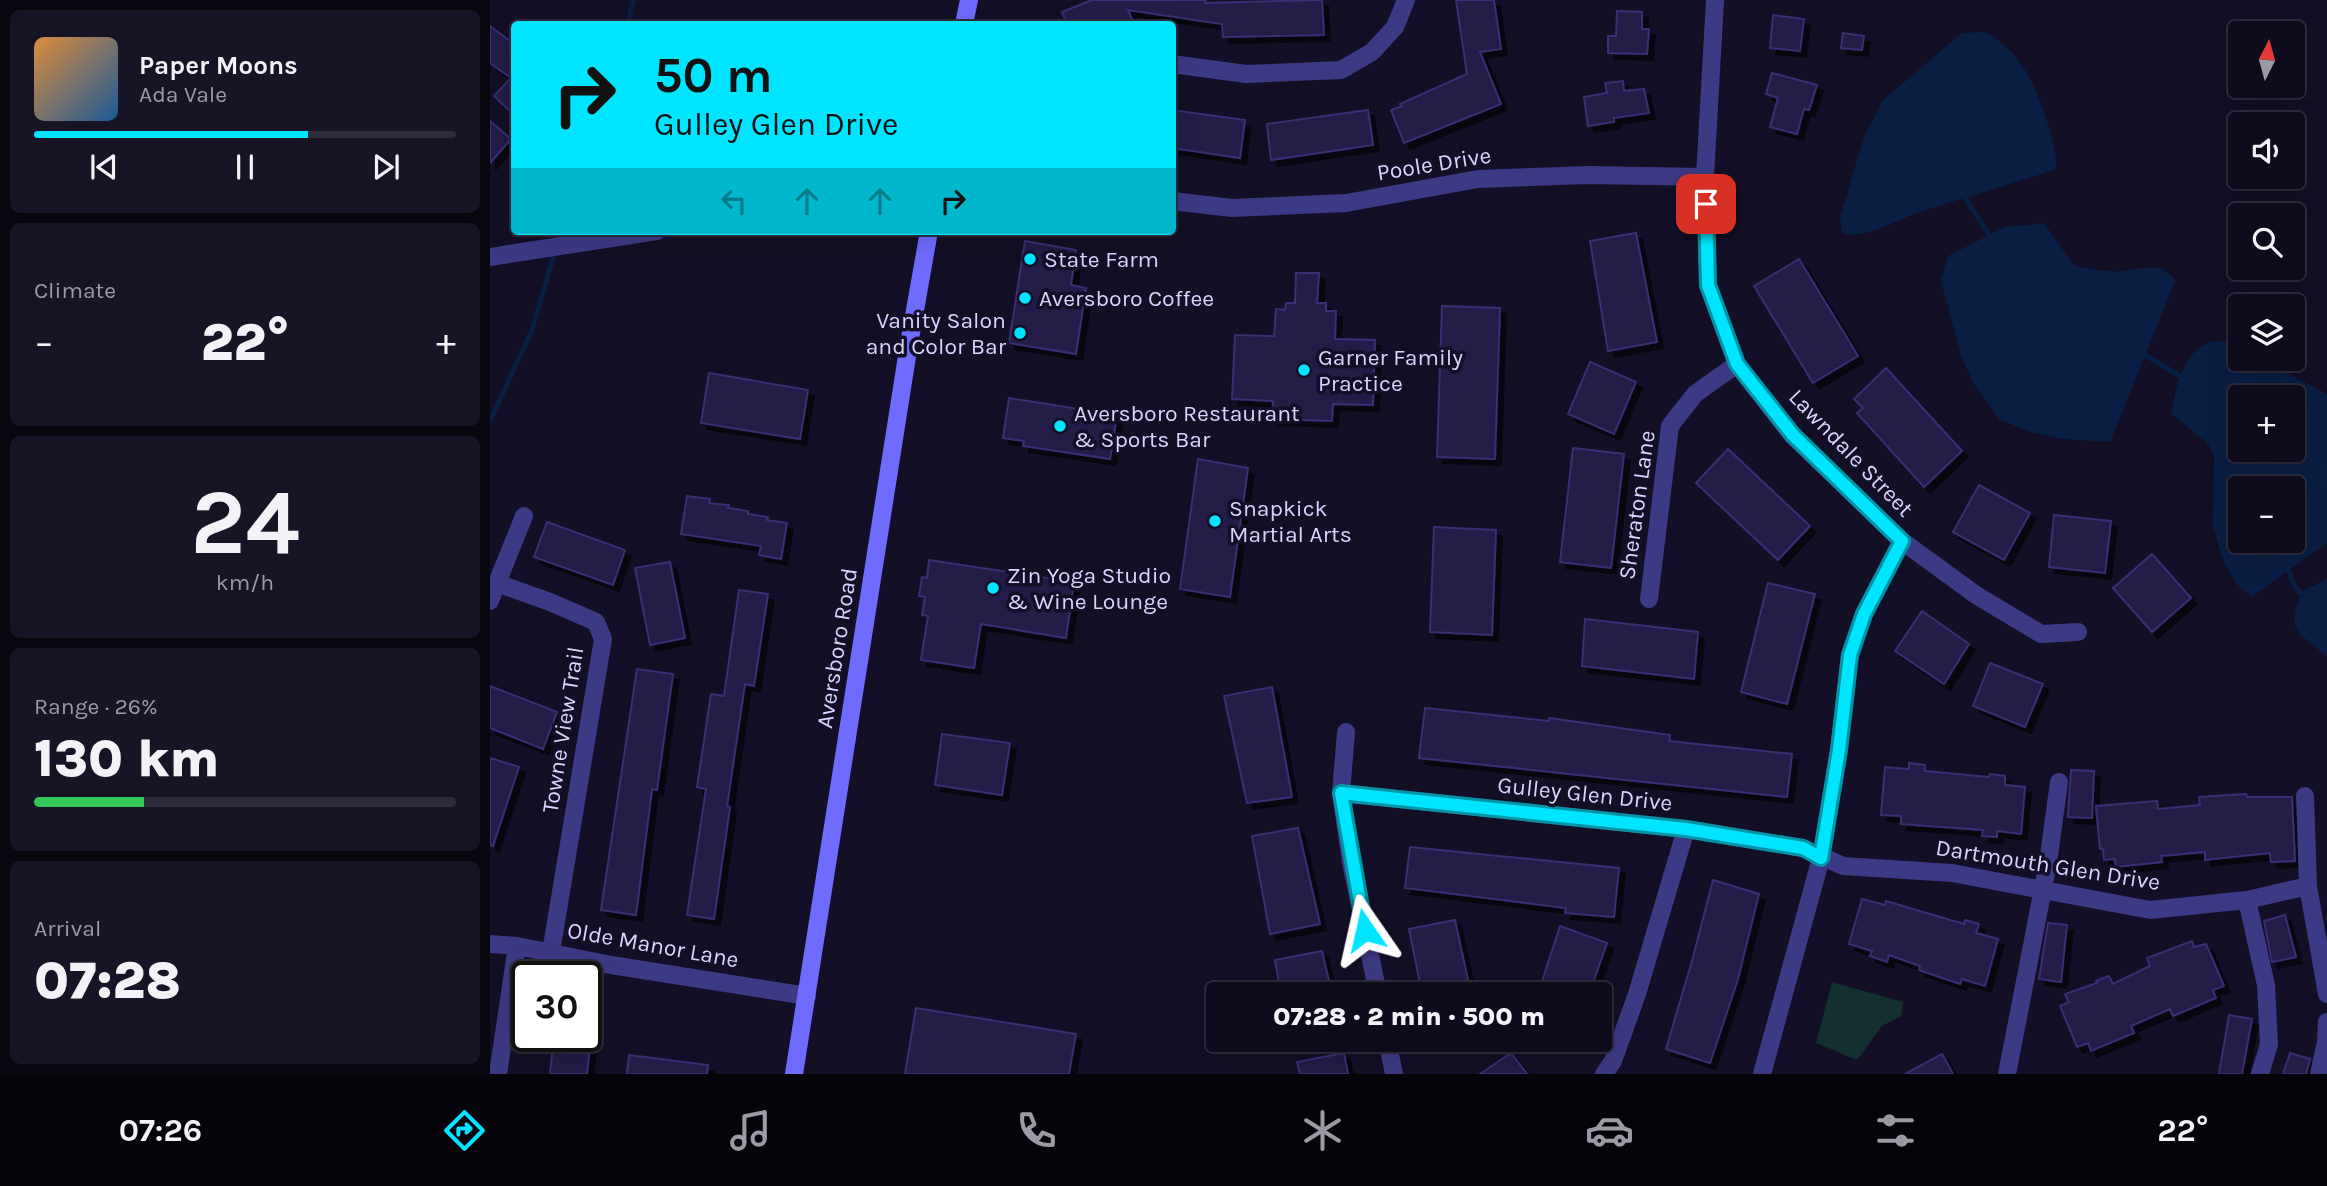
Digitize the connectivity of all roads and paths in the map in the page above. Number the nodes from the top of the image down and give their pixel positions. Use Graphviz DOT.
graph roads {
  1 [pos="969,0"];
  2 [pos="1406,0"];
  3 [pos="1715,0"];
  4 [pos="965,21"];
  5 [pos="1176,65"];
  6 [pos="1705,177"];
  7 [pos="1176,201"];
  8 [pos="631,235"];
  9 [pos="928,235"];
  10 [pos="490,257"];
  11 [pos="1737,364"];
  12 [pos="524,516"];
  13 [pos="1902,541"];
  14 [pos="497,583"];
  15 [pos="1649,599"];
  16 [pos="490,601"];
  17 [pos="2078,632"];
  18 [pos="1346,732"];
  19 [pos="2059,782"];
  20 [pos="1341,793"];
  21 [pos="2305,796"];
  22 [pos="1686,829"];
  23 [pos="1821,858"];
  24 [pos="2308,886"];
  25 [pos="2042,890"];
  26 [pos="2247,900"];
  27 [pos="490,944"];
  28 [pos="517,946"];
  29 [pos="551,952"];
  30 [pos="1376,982"];
  31 [pos="2327,994"];
  32 [pos="807,996"];
  33 [pos="2327,1022"];
  34 [pos="1389,1052"];
  35 [pos="498,1074"];
  36 [pos="794,1074"];
  37 [pos="1394,1074"];
  38 [pos="1604,1074"];
  39 [pos="1762,1074"];
  40 [pos="2007,1074"];
  41 [pos="2260,1074"];
  42 [pos="2319,1074"];
  1 -- 4 [label="street"];
  2 -- 5 [label="street"];
  3 -- 6 [label="street, Lawndale Street"];
  6 -- 7 [label="street, Poole Drive"];
  6 -- 11 [label="street, Lawndale Street"];
  8 -- 10 [label="street"];
  9 -- 32 [label="street, Aversboro Road"];
  11 -- 13 [label="street, Lawndale Street"];
  11 -- 15 [label="street, Sheraton Lane"];
  12 -- 14 [label="street"];
  13 -- 17 [label="street, Lawndale Street"];
  13 -- 23 [label="street"];
  14 -- 16 [label="street"];
  14 -- 29 [label="street, Towne View Trail"];
  18 -- 20 [label="street"];
  19 -- 25 [label="street"];
  20 -- 22 [label="street, Gulley Glen Drive"];
  20 -- 30 [label="street"];
  21 -- 24 [label="street"];
  22 -- 23 [label="street, Gulley Glen Drive"];
  22 -- 38 [label="street"];
  23 -- 25 [label="street, Dartmouth Glen Drive"];
  23 -- 39 [label="street"];
  24 -- 26 [label="street, Dartmouth Glen Drive"];
  24 -- 31 [label="street"];
  25 -- 26 [label="street, Dartmouth Glen Drive"];
  25 -- 40 [label="street"];
  26 -- 41 [label="street"];
  27 -- 28 [label="street, Olde Manor Lane"];
  28 -- 29 [label="street, Olde Manor Lane"];
  28 -- 35 [label="street"];
  29 -- 32 [label="street, Olde Manor Lane"];
  32 -- 36 [label="street, Aversboro Road"];
  33 -- 42 [label="street"];
  34 -- 37 [label="street"];
}
